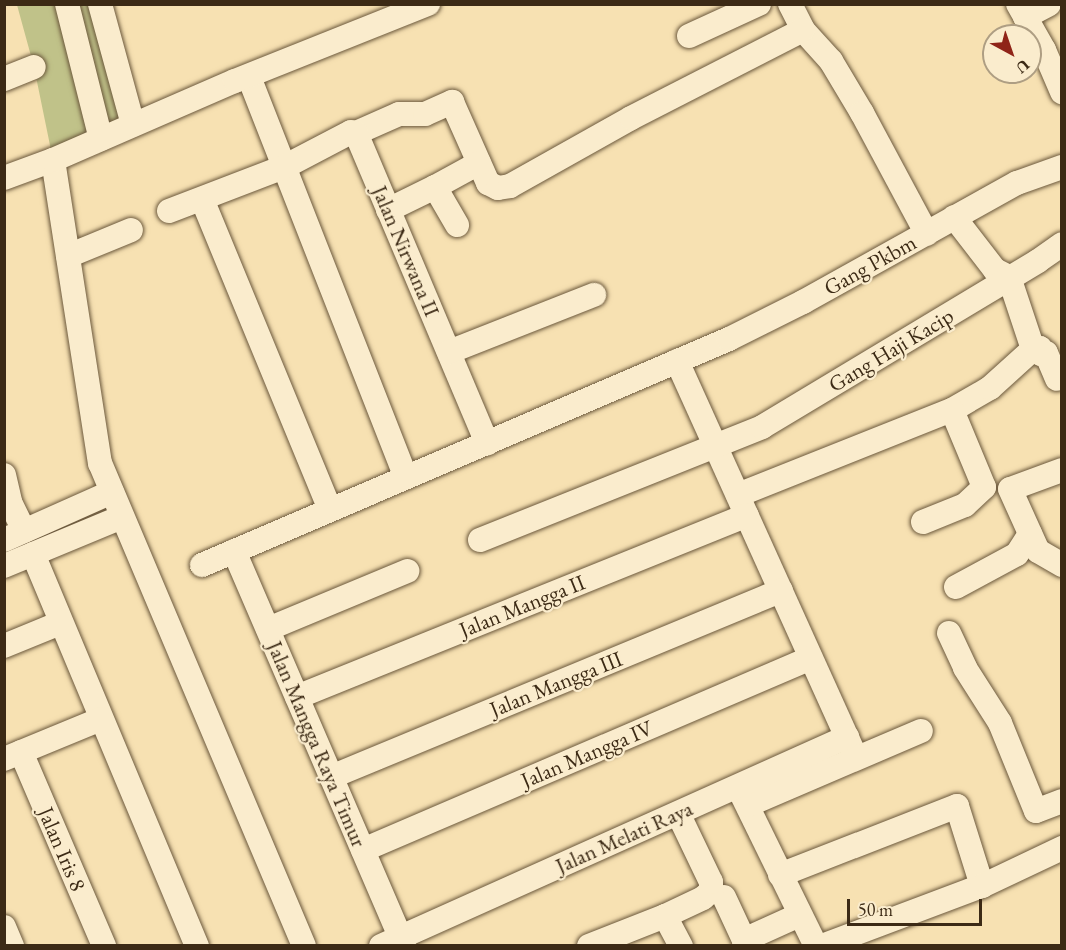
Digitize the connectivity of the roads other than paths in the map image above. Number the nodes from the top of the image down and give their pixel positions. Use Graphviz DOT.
graph roads {
  1 [pos="67,4"];
  2 [pos="100,4"];
  3 [pos="428,4"];
  4 [pos="759,4"];
  5 [pos="790,4"];
  6 [pos="1049,4"];
  7 [pos="1022,11"];
  8 [pos="803,30"];
  9 [pos="689,36"];
  10 [pos="34,67"];
  11 [pos="4,79"];
  12 [pos="242,79"];
  13 [pos="1062,92"];
  14 [pos="133,125"];
  15 [pos="356,133"];
  16 [pos="101,139"];
  17 [pos="53,160"];
  18 [pos="479,163"];
  19 [pos="1062,166"];
  20 [pos="283,175"];
  21 [pos="4,178"];
  22 [pos="435,188"];
  23 [pos="202,199"];
  24 [pos="388,210"];
  25 [pos="169,211"];
  26 [pos="954,217"];
  27 [pos="457,225"];
  28 [pos="131,230"];
  29 [pos="927,234"];
  30 [pos="1062,244"];
  31 [pos="68,256"];
  32 [pos="1009,277"];
  33 [pos="594,296"];
  34 [pos="1033,349"];
  35 [pos="449,352"];
  36 [pos="677,361"];
  37 [pos="1057,379"];
  38 [pos="952,410"];
  39 [pos="487,443"];
  40 [pos="715,446"];
  41 [pos="1062,470"];
  42 [pos="4,475"];
  43 [pos="406,477"];
  44 [pos="112,492"];
  45 [pos="742,505"];
  46 [pos="330,510"];
  47 [pos="122,517"];
  48 [pos="923,522"];
  49 [pos="1030,534"];
  50 [pos="14,536"];
  51 [pos="480,540"];
  52 [pos="234,551"];
  53 [pos="33,554"];
  54 [pos="1061,563"];
  55 [pos="202,565"];
  56 [pos="4,566"];
  57 [pos="407,571"];
  58 [pos="956,587"];
  59 [pos="781,591"];
  60 [pos="60,623"];
  61 [pos="268,629"];
  62 [pos="949,633"];
  63 [pos="4,646"];
  64 [pos="811,658"];
  65 [pos="297,697"];
  66 [pos="101,719"];
  67 [pos="921,731"];
  68 [pos="852,747"];
  69 [pos="13,756"];
  70 [pos="332,777"];
  71 [pos="743,796"];
  72 [pos="1051,806"];
  73 [pos="678,813"];
  74 [pos="1062,848"];
  75 [pos="363,850"];
  76 [pos="780,876"];
  77 [pos="982,886"];
  78 [pos="724,897"];
  79 [pos="800,915"];
  80 [pos="665,916"];
  81 [pos="4,927"];
  82 [pos="395,943"];
  83 [pos="745,943"];
  84 [pos="12,945"];
  85 [pos="104,945"];
  86 [pos="197,945"];
  87 [pos="304,945"];
  88 [pos="589,945"];
  89 [pos="681,945"];
  90 [pos="816,945"];
  91 [pos="822,945"];
  1 -- 16 [label="street"];
  2 -- 14 [label="street"];
  3 -- 12 [label="street"];
  4 -- 9 [label="street"];
  5 -- 8 [label="street"];
  6 -- 7 [label="street"];
  7 -- 13 [label="street"];
  8 -- 18 [label="street"];
  8 -- 29 [label="street"];
  10 -- 11 [label="street"];
  12 -- 14 [label="street"];
  12 -- 20 [label="street"];
  14 -- 16 [label="street"];
  15 -- 18 [label="street"];
  15 -- 20 [label="street"];
  15 -- 24 [label="street, Jalan Nirwana II"];
  16 -- 17 [label="street"];
  17 -- 21 [label="street"];
  17 -- 31 [label="street"];
  18 -- 22 [label="street"];
  19 -- 26 [label="street, Gang Pkbm"];
  20 -- 23 [label="street"];
  20 -- 43 [label="street"];
  22 -- 24 [label="street"];
  22 -- 27 [label="street"];
  23 -- 25 [label="street"];
  23 -- 46 [label="street"];
  24 -- 35 [label="street, Jalan Nirwana II"];
  26 -- 29 [label="street, Gang Pkbm"];
  26 -- 32 [label="street"];
  28 -- 31 [label="street"];
  29 -- 36 [label="street, Gang Pkbm"];
  30 -- 32 [label="street, Gang Haji Kacip"];
  31 -- 44 [label="street"];
  32 -- 34 [label="street"];
  32 -- 40 [label="street, Gang Haji Kacip"];
  33 -- 35 [label="street"];
  34 -- 37 [label="street"];
  34 -- 38 [label="street, Jalan Mangga II"];
  35 -- 39 [label="street, Jalan Nirwana II"];
  36 -- 39 [label="street, Gang Pkbm"];
  36 -- 40 [label="street"];
  38 -- 45 [label="street, Jalan Mangga II"];
  38 -- 48 [label="street"];
  39 -- 43 [label="street, Gang Pkbm"];
  40 -- 45 [label="street"];
  40 -- 51 [label="street, Gang Haji Kacip"];
  41 -- 49 [label="street"];
  42 -- 50 [label="street"];
  43 -- 46 [label="street, Gang Pkbm"];
  44 -- 47 [label="street"];
  44 -- 50 [label="street"];
  45 -- 59 [label="street"];
  45 -- 65 [label="street, Jalan Mangga II"];
  46 -- 52 [label="street, Gang Pkbm"];
  47 -- 53 [label="street"];
  47 -- 87 [label="street"];
  49 -- 54 [label="street"];
  49 -- 58 [label="street"];
  52 -- 55 [label="street, Gang Pkbm"];
  52 -- 61 [label="street, Jalan Mangga Raya Timur"];
  53 -- 56 [label="street"];
  53 -- 60 [label="street"];
  57 -- 61 [label="street"];
  59 -- 64 [label="street"];
  59 -- 70 [label="street, Jalan Mangga III"];
  60 -- 63 [label="street"];
  60 -- 66 [label="street"];
  61 -- 65 [label="street, Jalan Mangga Raya Timur"];
  62 -- 72 [label="street"];
  64 -- 68 [label="street"];
  64 -- 75 [label="street, Jalan Mangga IV"];
  65 -- 70 [label="street, Jalan Mangga Raya Timur"];
  66 -- 69 [label="street"];
  66 -- 86 [label="street"];
  67 -- 68 [label="street, Jalan Melati Raya"];
  68 -- 71 [label="street, Jalan Melati Raya"];
  69 -- 85 [label="street, Jalan Iris 8"];
  70 -- 75 [label="street, Jalan Mangga Raya Timur"];
  71 -- 73 [label="street, Jalan Melati Raya"];
  71 -- 76 [label="street"];
  73 -- 80 [label="street"];
  73 -- 82 [label="street, Jalan Melati Raya"];
  74 -- 77 [label="street"];
  75 -- 82 [label="street, Jalan Mangga Raya Timur"];
  76 -- 77 [label="street"];
  76 -- 79 [label="street"];
  77 -- 91 [label="street"];
  78 -- 83 [label="street"];
  79 -- 83 [label="street"];
  79 -- 90 [label="street"];
  80 -- 88 [label="street"];
  80 -- 89 [label="street"];
  81 -- 84 [label="street"];
}
